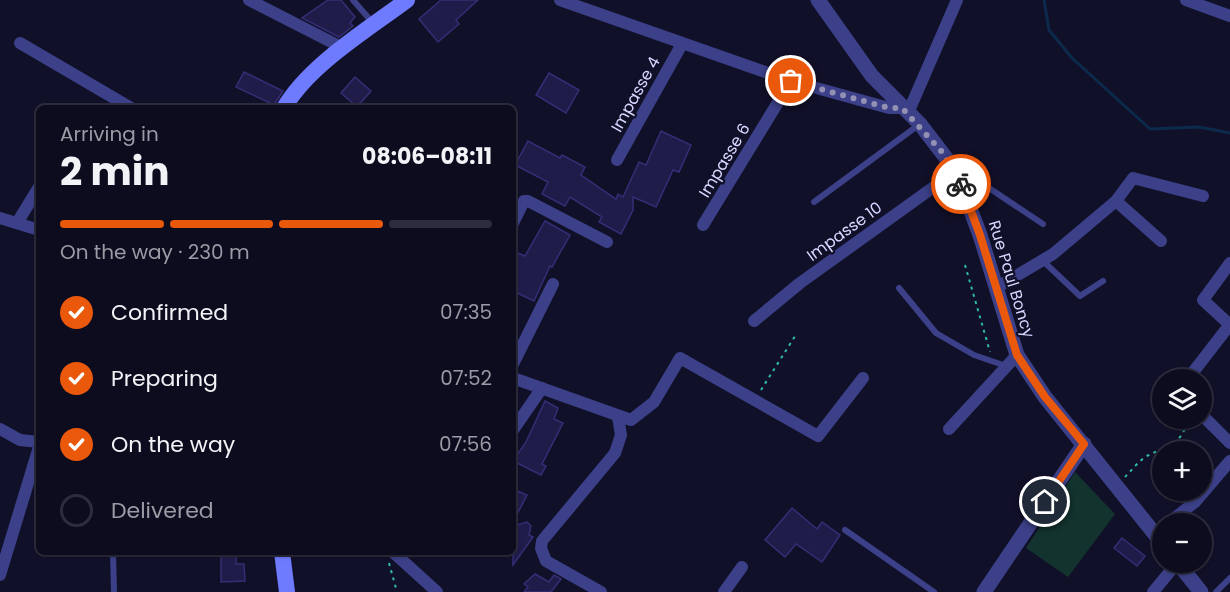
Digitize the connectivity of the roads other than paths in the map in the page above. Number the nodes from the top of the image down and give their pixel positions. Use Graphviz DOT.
graph roads {
  1 [pos="249,0"];
  2 [pos="353,0"];
  3 [pos="407,0"];
  4 [pos="560,0"];
  5 [pos="818,0"];
  6 [pos="957,0"];
  7 [pos="1186,0"];
  8 [pos="1230,16"];
  9 [pos="374,25"];
  10 [pos="20,43"];
  11 [pos="682,44"];
  12 [pos="343,48"];
  13 [pos="791,81"];
  14 [pos="126,105"];
  15 [pos="286,105"];
  16 [pos="905,110"];
  17 [pos="917,127"];
  18 [pos="617,160"];
  19 [pos="956,171"];
  20 [pos="36,192"];
  21 [pos="1203,196"];
  22 [pos="1116,201"];
  23 [pos="814,202"];
  24 [pos="516,217"];
  25 [pos="0,218"];
  26 [pos="17,223"];
  27 [pos="1043,224"];
  28 [pos="703,225"];
  29 [pos="36,229"];
  30 [pos="1161,241"];
  31 [pos="607,242"];
  32 [pos="1042,261"];
  33 [pos="1230,263"];
  34 [pos="1103,281"];
  35 [pos="554,284"];
  36 [pos="899,288"];
  37 [pos="996,288"];
  38 [pos="754,321"];
  39 [pos="516,358"];
  40 [pos="1012,361"];
  41 [pos="1196,369"];
  42 [pos="863,378"];
  43 [pos="516,379"];
  44 [pos="542,388"];
  45 [pos="618,417"];
  46 [pos="1212,425"];
  47 [pos="516,426"];
  48 [pos="0,429"];
  49 [pos="949,429"];
  50 [pos="36,442"];
  51 [pos="1230,443"];
  52 [pos="1084,444"];
  53 [pos="36,456"];
  54 [pos="1230,462"];
  55 [pos="1183,513"];
  56 [pos="1152,522"];
  57 [pos="845,530"];
  58 [pos="4,547"];
  59 [pos="113,555"];
  60 [pos="282,555"];
  61 [pos="391,557"];
  62 [pos="742,567"];
  63 [pos="1169,573"];
  64 [pos="1185,573"];
  65 [pos="0,575"];
  66 [pos="1230,578"];
  67 [pos="114,592"];
  68 [pos="287,592"];
  69 [pos="437,592"];
  70 [pos="600,592"];
  71 [pos="724,592"];
  72 [pos="934,592"];
  73 [pos="984,592"];
  74 [pos="1153,592"];
  75 [pos="1201,592"];
  76 [pos="1216,592"];
  1 -- 12 [label="street"];
  2 -- 9 [label="lane"];
  3 -- 9 [label="main road"];
  4 -- 11 [label="street"];
  5 -- 16 [label="street, Rue Paul Boncy"];
  6 -- 16 [label="street"];
  7 -- 8 [label="street"];
  9 -- 12 [label="main road"];
  10 -- 14 [label="street"];
  11 -- 13 [label="street"];
  11 -- 18 [label="street, Impasse 4"];
  12 -- 15 [label="main road"];
  13 -- 16 [label="street"];
  13 -- 28 [label="street, Impasse 6"];
  16 -- 17 [label="street, Rue Paul Boncy"];
  17 -- 19 [label="street, Rue Paul Boncy"];
  17 -- 23 [label="lane"];
  19 -- 27 [label="lane"];
  19 -- 37 [label="street, Rue Paul Boncy"];
  19 -- 38 [label="street, Impasse 10"];
  20 -- 26 [label="street"];
  21 -- 22 [label="street"];
  22 -- 30 [label="street"];
  22 -- 32 [label="street"];
  24 -- 31 [label="street"];
  25 -- 26 [label="street"];
  26 -- 29 [label="street"];
  32 -- 34 [label="lane"];
  32 -- 37 [label="street"];
  33 -- 41 [label="street"];
  35 -- 39 [label="street"];
  36 -- 40 [label="lane"];
  37 -- 40 [label="street, Rue Paul Boncy"];
  40 -- 49 [label="street"];
  40 -- 52 [label="street, Rue Paul Boncy"];
  42 -- 45 [label="street"];
  43 -- 44 [label="street"];
  44 -- 45 [label="street"];
  44 -- 47 [label="street"];
  45 -- 70 [label="street"];
  46 -- 51 [label="street"];
  48 -- 50 [label="street"];
  52 -- 56 [label="street, Rue Paul Boncy"];
  52 -- 73 [label="street"];
  53 -- 58 [label="street"];
  54 -- 55 [label="street"];
  57 -- 72 [label="lane"];
  58 -- 65 [label="street"];
  59 -- 67 [label="lane"];
  60 -- 68 [label="main road"];
  61 -- 69 [label="street"];
  62 -- 71 [label="street"];
  63 -- 74 [label="street"];
  64 -- 75 [label="street"];
  66 -- 76 [label="lane"];
}
